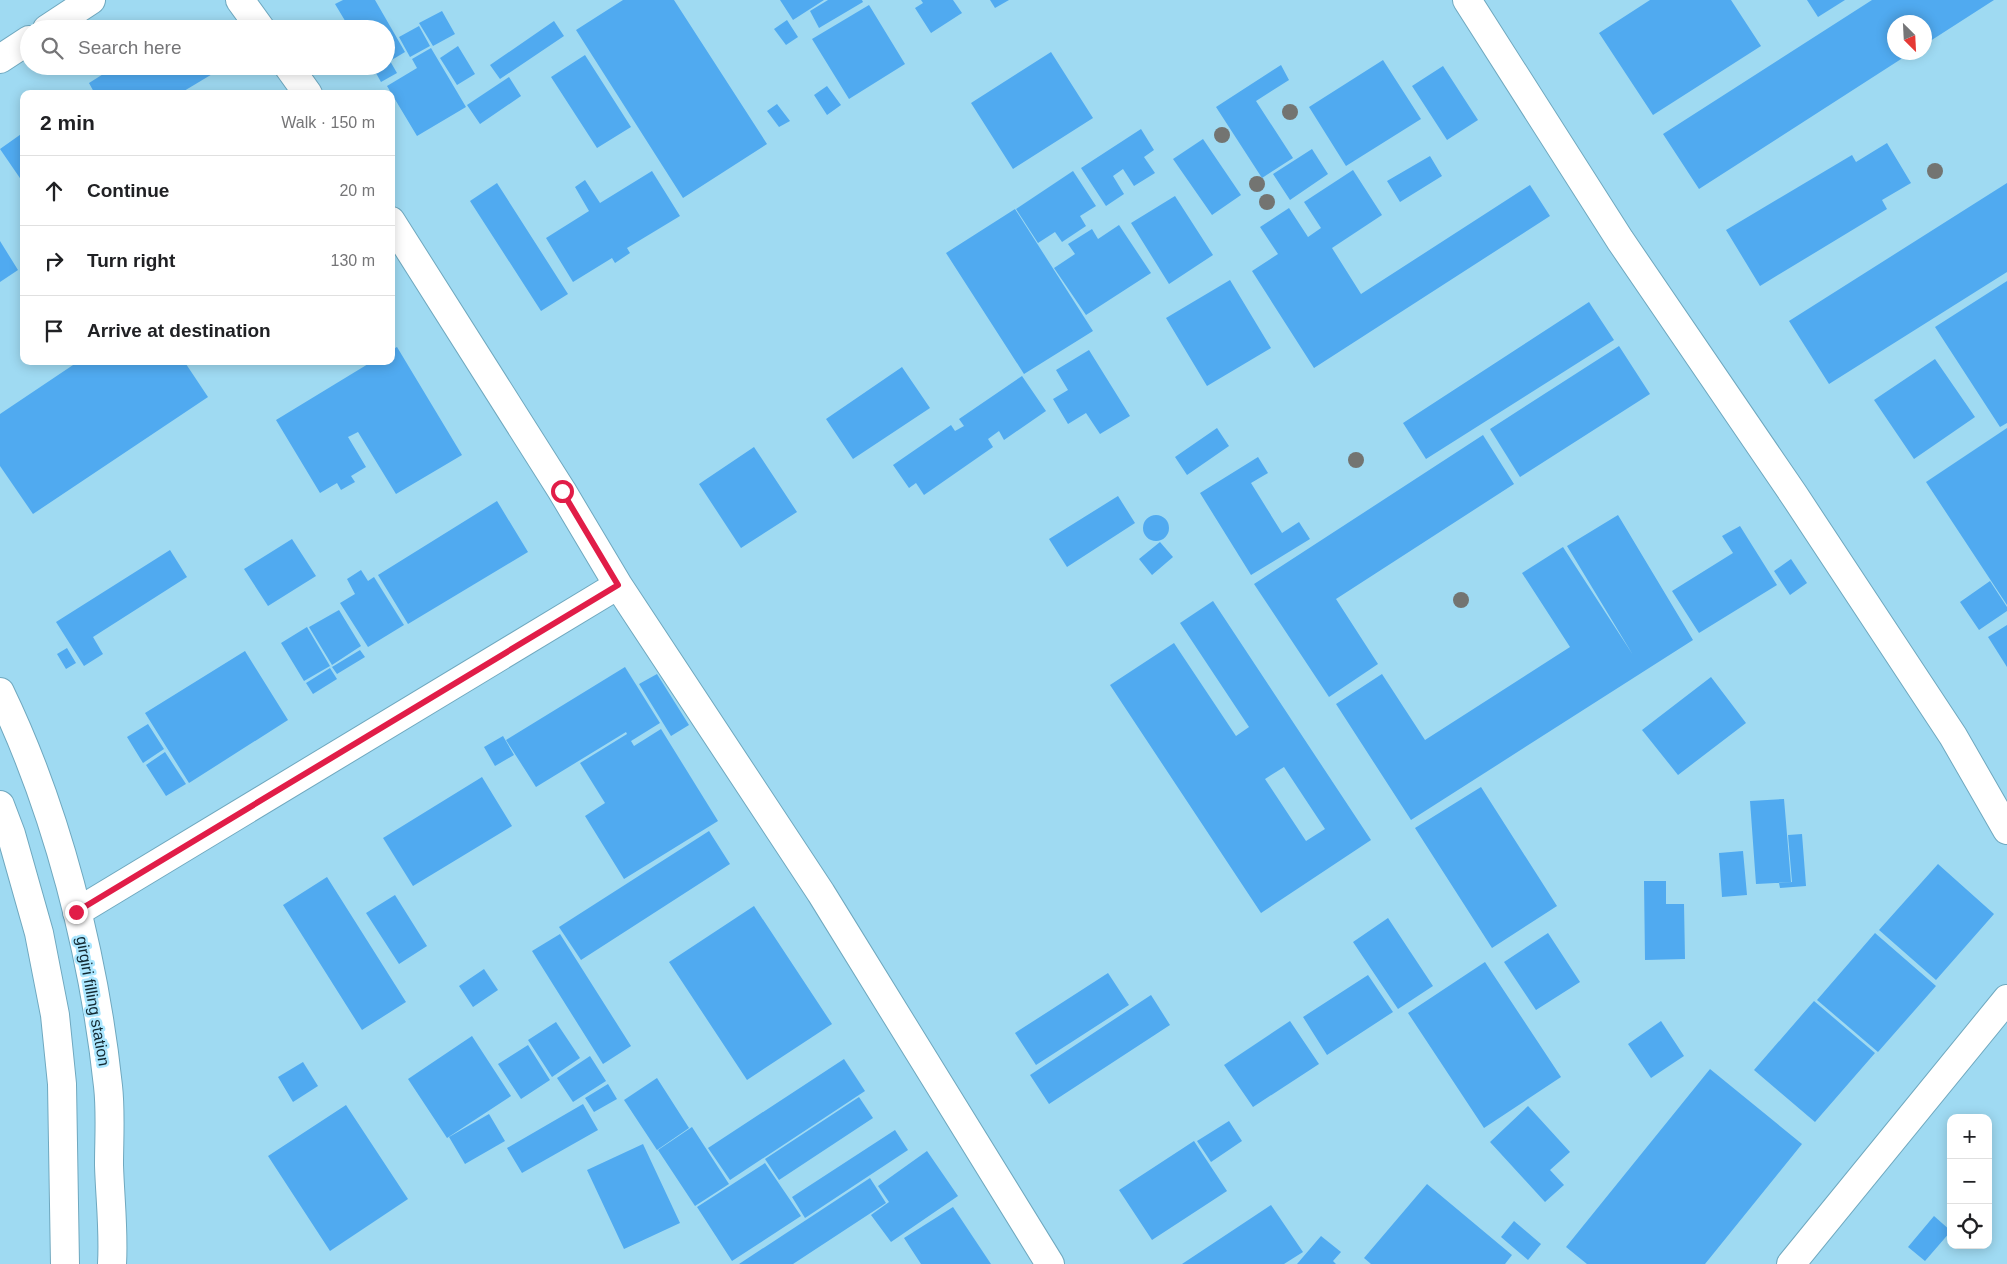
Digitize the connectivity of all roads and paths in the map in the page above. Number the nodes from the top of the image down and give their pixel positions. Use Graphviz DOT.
graph roads {
  1 [pos="91,0"];
  2 [pos="240,0"];
  3 [pos="1467,0"];
  4 [pos="61,20"];
  5 [pos="254,20"];
  6 [pos="20,46"];
  7 [pos="0,59"];
  8 [pos="294,75"];
  9 [pos="305,90"];
  10 [pos="395,228"];
  11 [pos="618,585"];
  12 [pos="0,692"];
  13 [pos="0,805"];
  14 [pos="2007,830"];
  15 [pos="9,859"];
  16 [pos="76,912"];
  17 [pos="2007,999"];
  18 [pos="65,1264"];
  19 [pos="112,1264"];
  20 [pos="1050,1264"];
  21 [pos="1791,1264"];
  1 -- 4 [label="main road"];
  2 -- 5 [label="main road"];
  3 -- 14 [label="main road"];
  6 -- 7 [label="main road"];
  8 -- 9 [label="main road"];
  10 -- 11 [label="main road"];
  11 -- 16 [label="main road"];
  11 -- 20 [label="main road"];
  12 -- 16 [label="main road, girgiri filling station"];
  13 -- 15 [label="main road"];
  15 -- 18 [label="main road"];
  16 -- 19 [label="main road, girgiri filling station"];
  17 -- 21 [label="main road"];
}
